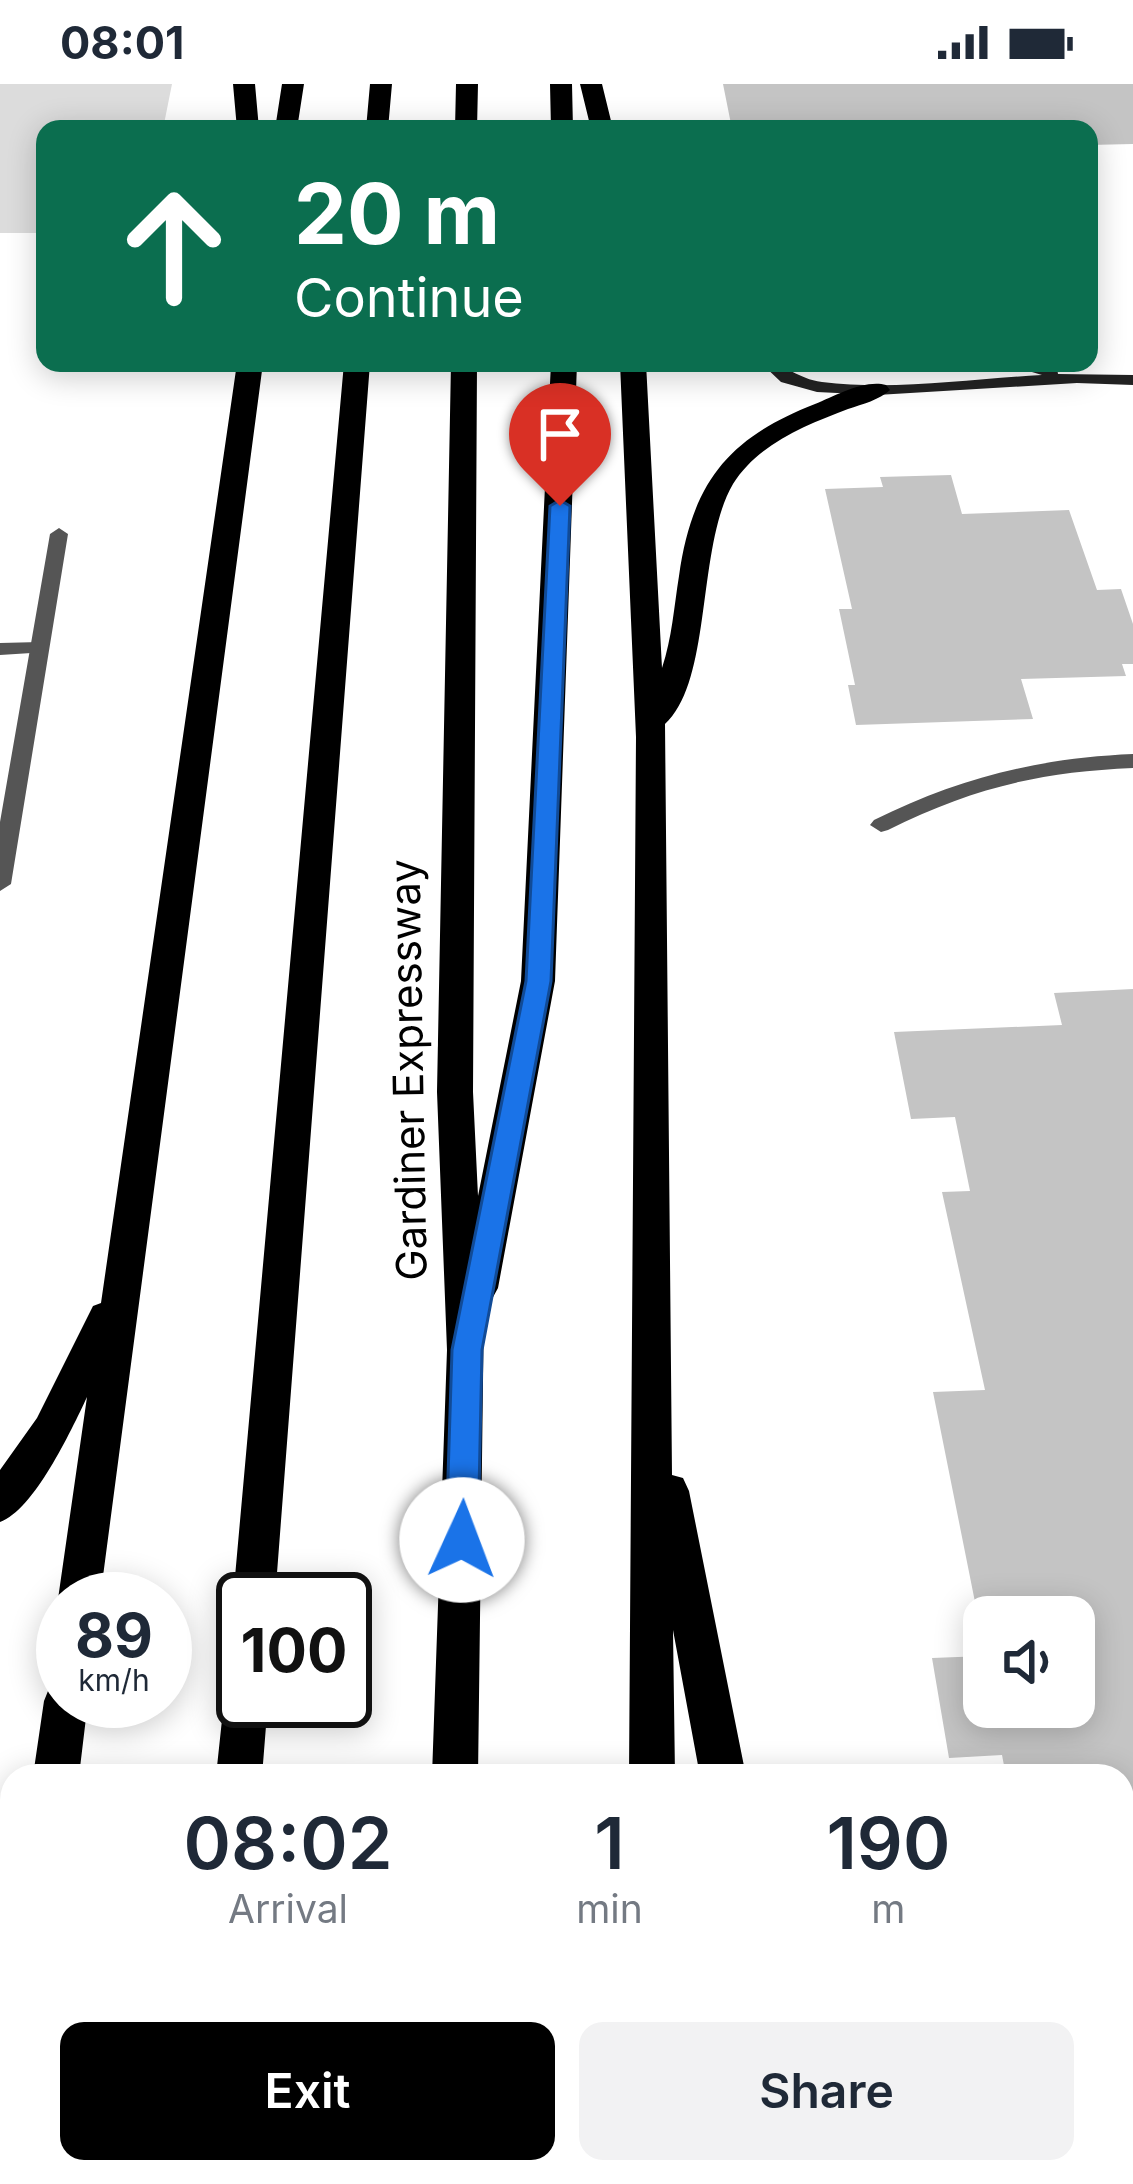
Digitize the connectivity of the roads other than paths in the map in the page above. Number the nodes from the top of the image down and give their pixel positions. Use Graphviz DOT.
graph roads {
  1 [pos="244,84"];
  2 [pos="293,84"];
  3 [pos="381,84"];
  4 [pos="467,84"];
  5 [pos="561,84"];
  6 [pos="591,84"];
  7 [pos="247,120"];
  8 [pos="287,120"];
  9 [pos="378,120"];
  10 [pos="466,120"];
  11 [pos="562,120"];
  12 [pos="600,120"];
  13 [pos="249,372"];
  14 [pos="356,372"];
  15 [pos="464,372"];
  16 [pos="564,372"];
  17 [pos="633,372"];
  18 [pos="783,372"];
  19 [pos="1050,372"];
  20 [pos="1077,378"];
  21 [pos="1133,380"];
  22 [pos="877,390"];
  23 [pos="59,534"];
  24 [pos="40,647"];
  25 [pos="0,649"];
  26 [pos="651,737"];
  27 [pos="1133,761"];
  28 [pos="881,825"];
  29 [pos="0,884"];
  30 [pos="122,1286"];
  31 [pos="467,1350"];
  32 [pos="652,1409"];
  33 [pos="0,1504"];
  34 [pos="84,1572"];
  35 [pos="256,1572"];
  36 [pos="62,1728"];
  37 [pos="243,1728"];
  38 [pos="58,1764"];
  39 [pos="240,1764"];
  40 [pos="455,1764"];
  41 [pos="652,1764"];
  42 [pos="721,1764"];
  1 -- 7 [label="highway"];
  2 -- 8 [label="highway"];
  3 -- 9 [label="highway"];
  4 -- 10 [label="highway"];
  5 -- 11 [label="highway"];
  6 -- 12 [label="highway"];
  13 -- 30 [label="highway"];
  14 -- 35 [label="highway"];
  15 -- 31 [label="highway, Gardiner Expressway"];
  16 -- 31 [label="highway"];
  17 -- 26 [label="highway"];
  18 -- 22 [label="street"];
  19 -- 20 [label="street"];
  20 -- 21 [label="street"];
  20 -- 22 [label="street"];
  22 -- 26 [label="highway"];
  23 -- 24 [label="street"];
  24 -- 25 [label="street"];
  24 -- 29 [label="street"];
  26 -- 32 [label="highway"];
  27 -- 28 [label="street"];
  30 -- 33 [label="highway"];
  30 -- 34 [label="highway"];
  31 -- 40 [label="highway, Gardiner Expressway"];
  32 -- 41 [label="highway"];
  32 -- 42 [label="highway"];
  36 -- 38 [label="highway"];
  37 -- 39 [label="highway"];
}
